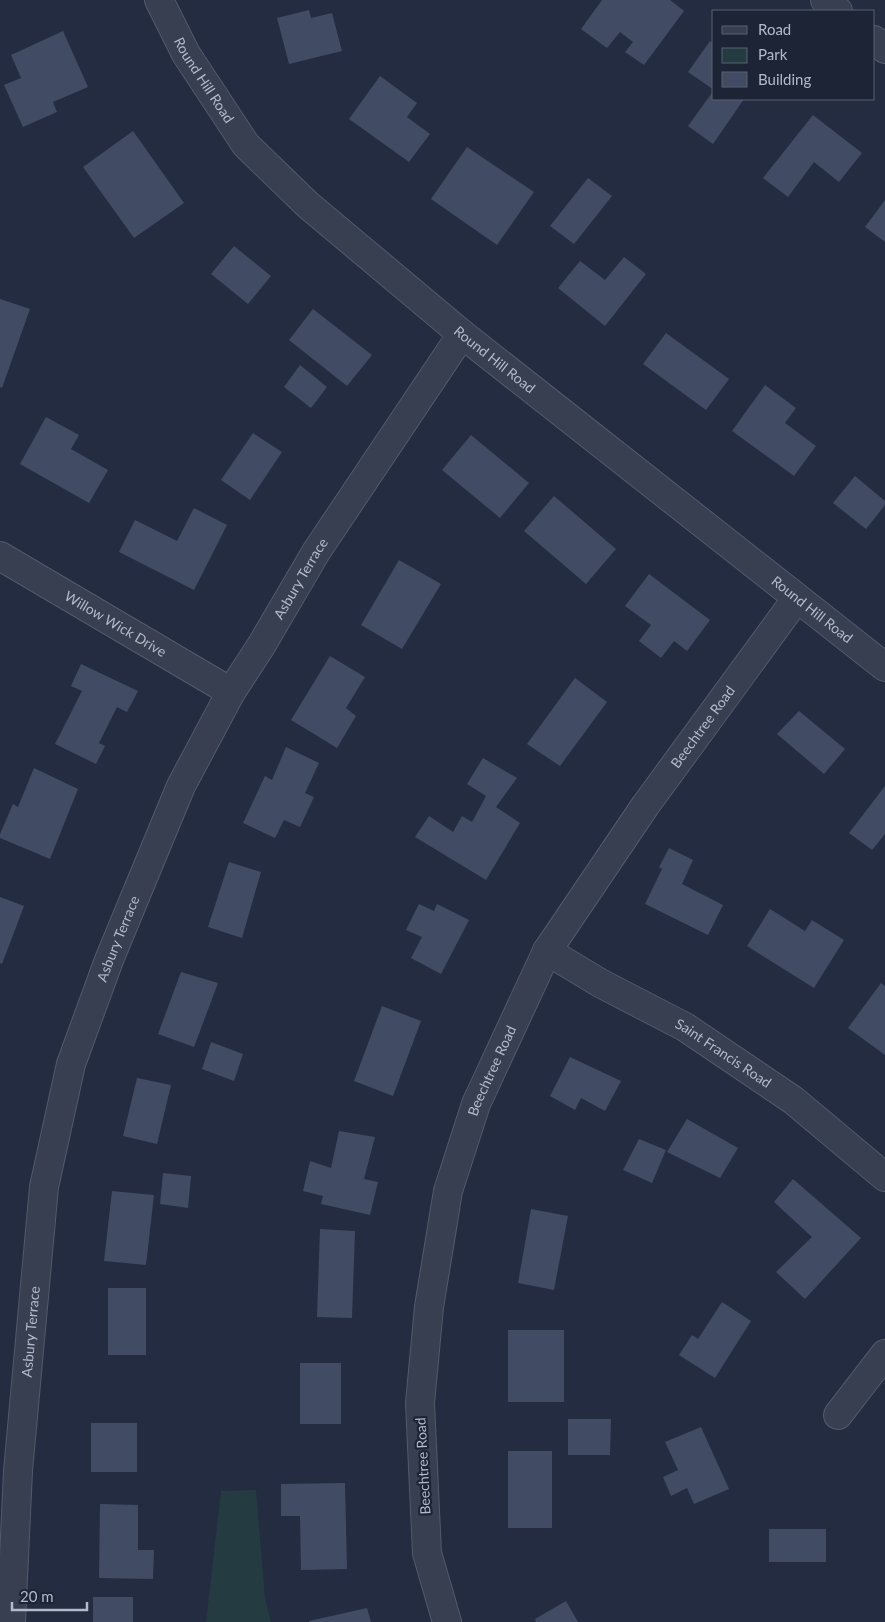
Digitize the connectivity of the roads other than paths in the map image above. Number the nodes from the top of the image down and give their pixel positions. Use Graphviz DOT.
graph roads {
  1 [pos="160,0"];
  2 [pos="824,0"];
  3 [pos="837,10"];
  4 [pos="875,41"];
  5 [pos="885,49"];
  6 [pos="462,334"];
  7 [pos="0,556"];
  8 [pos="797,598"];
  9 [pos="885,667"];
  10 [pos="231,692"];
  11 [pos="547,951"];
  12 [pos="885,1177"];
  13 [pos="885,1354"];
  14 [pos="838,1415"];
  15 [pos="11,1622"];
  16 [pos="447,1622"];
  1 -- 6 [label="street, Round Hill Road"];
  2 -- 3 [label="street"];
  4 -- 5 [label="street"];
  6 -- 8 [label="street, Round Hill Road"];
  6 -- 10 [label="street, Asbury Terrace"];
  7 -- 10 [label="street, Willow Wick Drive"];
  8 -- 9 [label="street, Round Hill Road"];
  8 -- 11 [label="street, Beechtree Road"];
  10 -- 15 [label="street, Asbury Terrace"];
  11 -- 12 [label="street, Saint Francis Road"];
  11 -- 16 [label="street, Beechtree Road"];
  13 -- 14 [label="street"];
}
